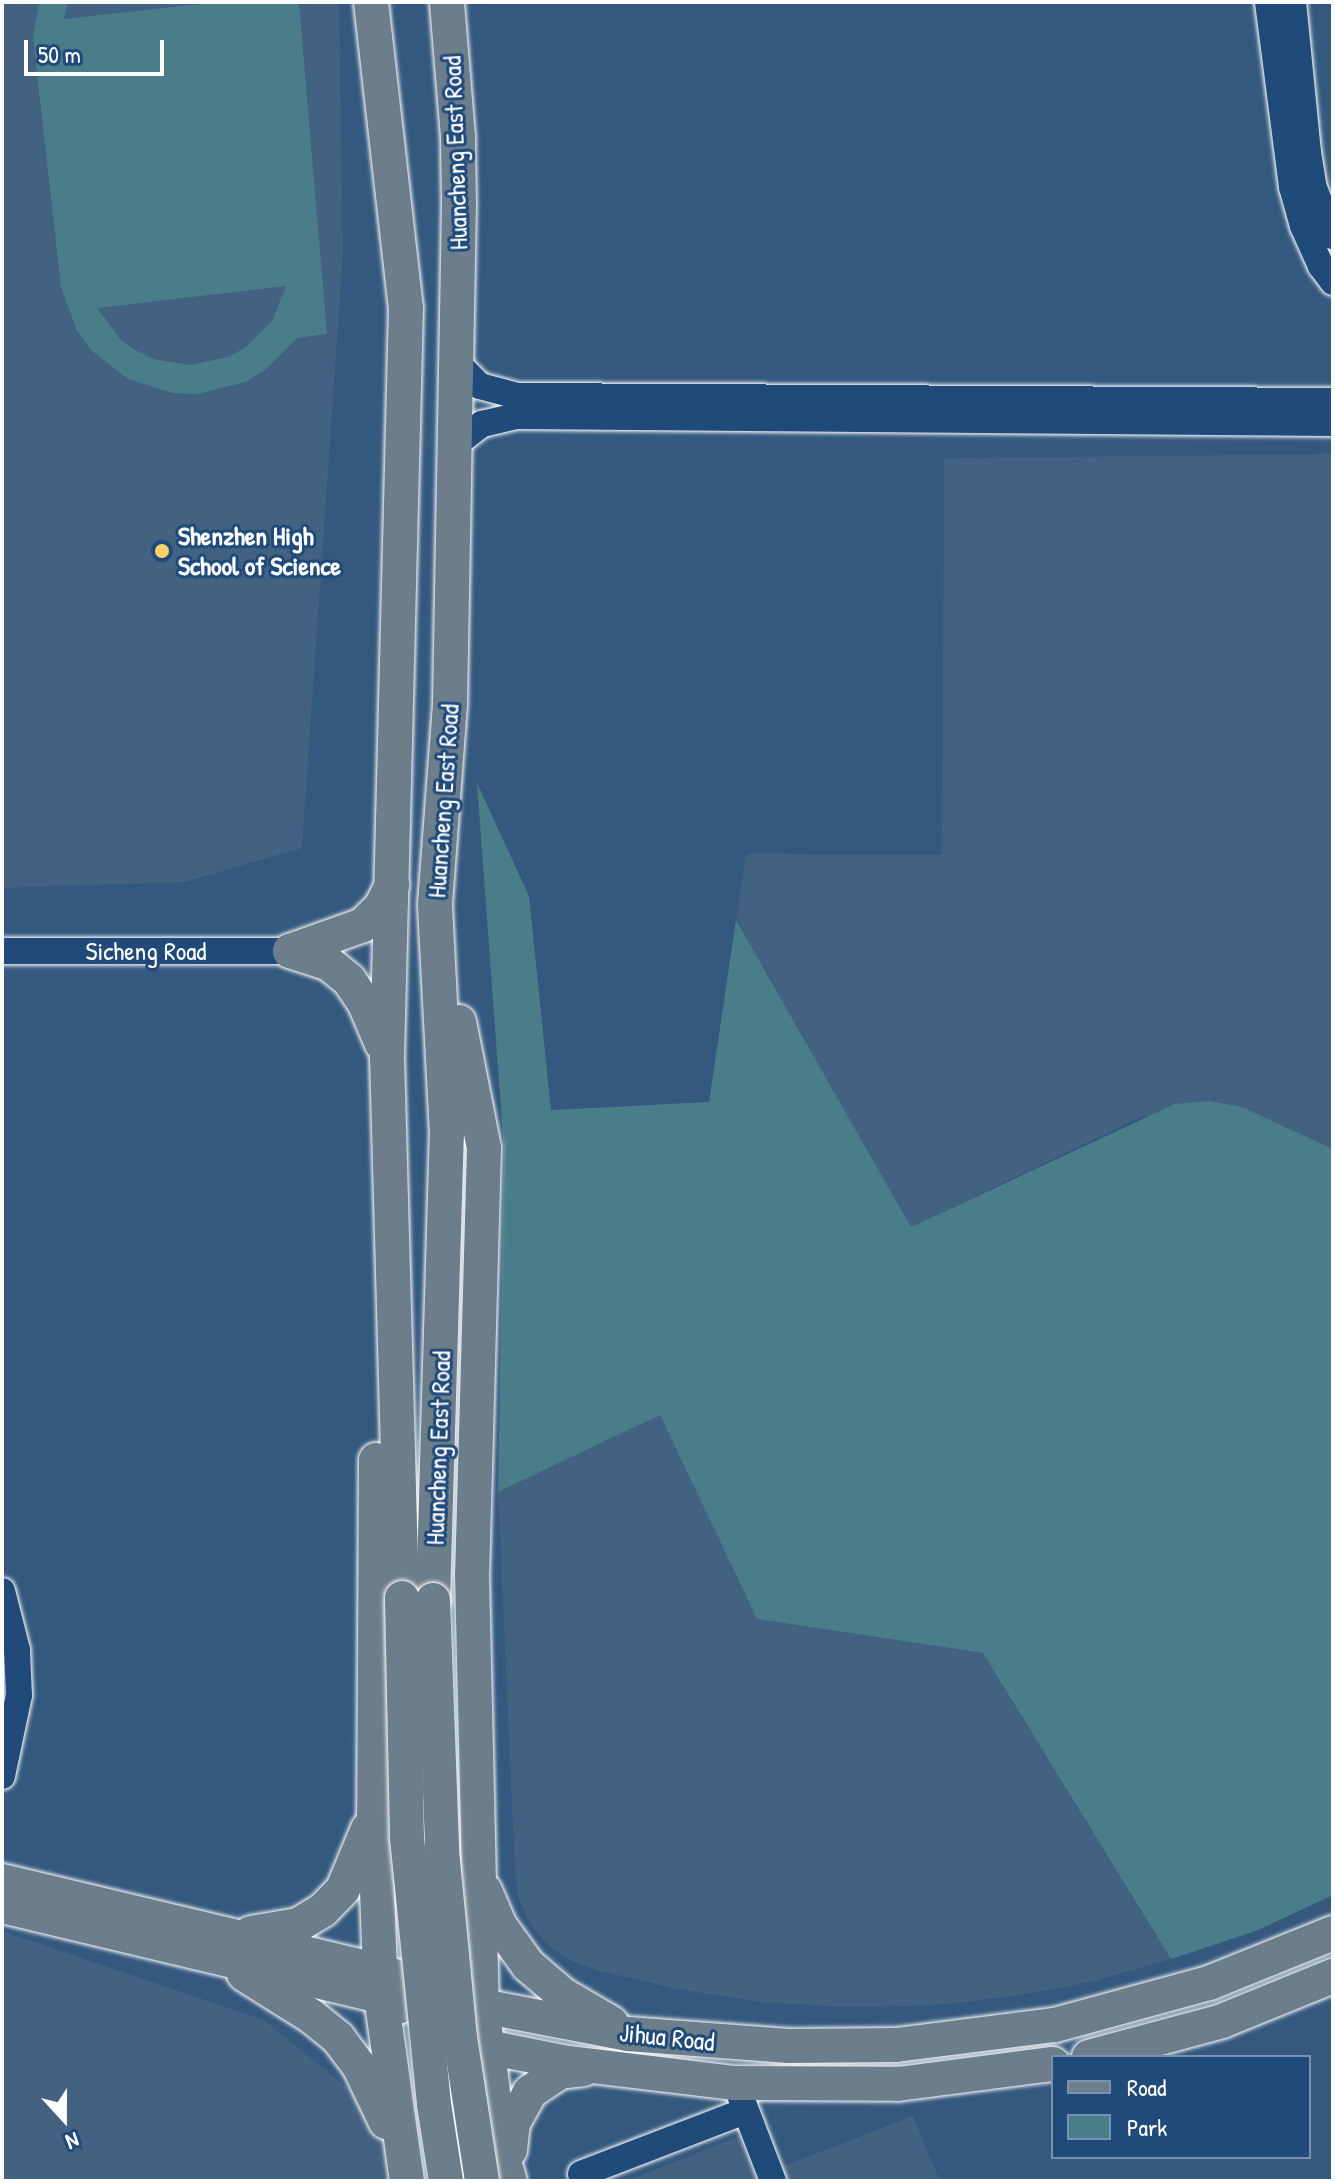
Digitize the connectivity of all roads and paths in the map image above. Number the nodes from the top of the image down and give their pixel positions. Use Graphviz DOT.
graph roads {
  1 [pos="363,2"];
  2 [pos="371,2"];
  3 [pos="1268,2"];
  4 [pos="1293,2"];
  5 [pos="450,11"];
  6 [pos="379,82"];
  7 [pos="1333,236"];
  8 [pos="1333,282"];
  9 [pos="457,363"];
  10 [pos="1333,401"];
  11 [pos="1333,423"];
  12 [pos="456,444"];
  13 [pos="392,885"];
  14 [pos="435,904"];
  15 [pos="2,951"];
  16 [pos="290,951"];
  17 [pos="387,1056"];
  18 [pos="2,1591"];
  19 [pos="417,1599"];
  20 [pos="2,1776"];
  21 [pos="374,1813"];
  22 [pos="477,1860"];
  23 [pos="2,1881"];
  24 [pos="2,1906"];
  25 [pos="1333,1933"];
  26 [pos="227,1947"];
  27 [pos="1333,1976"];
  28 [pos="381,1984"];
  29 [pos="482,2006"];
  30 [pos="628,2034"];
  31 [pos="487,2047"];
  32 [pos="1096,2055"];
  33 [pos="1051,2064"];
  34 [pos="595,2068"];
  35 [pos="740,2097"];
  36 [pos="403,2166"];
  37 [pos="581,2174"];
  38 [pos="500,2180"];
  39 [pos="446,2181"];
  40 [pos="773,2181"];
  1 -- 6 [label="main road"];
  2 -- 6 [label="main road, Huancheng East Road"];
  3 -- 8 [label="street"];
  4 -- 7 [label="street"];
  5 -- 9 [label="main road, Huancheng East Road"];
  6 -- 13 [label="main road, Huancheng East Road"];
  9 -- 10 [label="street"];
  9 -- 12 [label="main road, Huancheng East Road"];
  11 -- 12 [label="street"];
  12 -- 14 [label="main road, Huancheng East Road"];
  13 -- 16 [label="main road"];
  13 -- 17 [label="main road, Huancheng East Road"];
  14 -- 19 [label="main road, Huancheng East Road"];
  14 -- 22 [label="main road"];
  15 -- 16 [label="street, Sicheng Road"];
  16 -- 17 [label="main road"];
  17 -- 19 [label="main road, Huancheng East Road"];
  17 -- 21 [label="main road"];
  18 -- 20 [label="street"];
  19 -- 38 [label="main road, bridge"];
  19 -- 39 [label="main road, bridge"];
  21 -- 26 [label="main road"];
  21 -- 28 [label="main road"];
  22 -- 29 [label="main road"];
  22 -- 30 [label="main road"];
  23 -- 26 [label="main road, Jihua Road"];
  24 -- 26 [label="main road, Jihua Road"];
  25 -- 30 [label="main road, Jihua Road"];
  26 -- 28 [label="main road, Jihua Road"];
  26 -- 36 [label="main road"];
  27 -- 32 [label="main road"];
  28 -- 29 [label="main road, Jihua Road"];
  28 -- 31 [label="main road, Jihua Road"];
  28 -- 36 [label="main road"];
  29 -- 30 [label="main road, Jihua Road"];
  29 -- 31 [label="main road"];
  31 -- 34 [label="main road, Jihua Road"];
  31 -- 38 [label="main road"];
  33 -- 35 [label="main road, Jihua Road"];
  34 -- 35 [label="main road, Jihua Road"];
  34 -- 38 [label="main road"];
  35 -- 37 [label="street"];
  35 -- 40 [label="street"];
}
